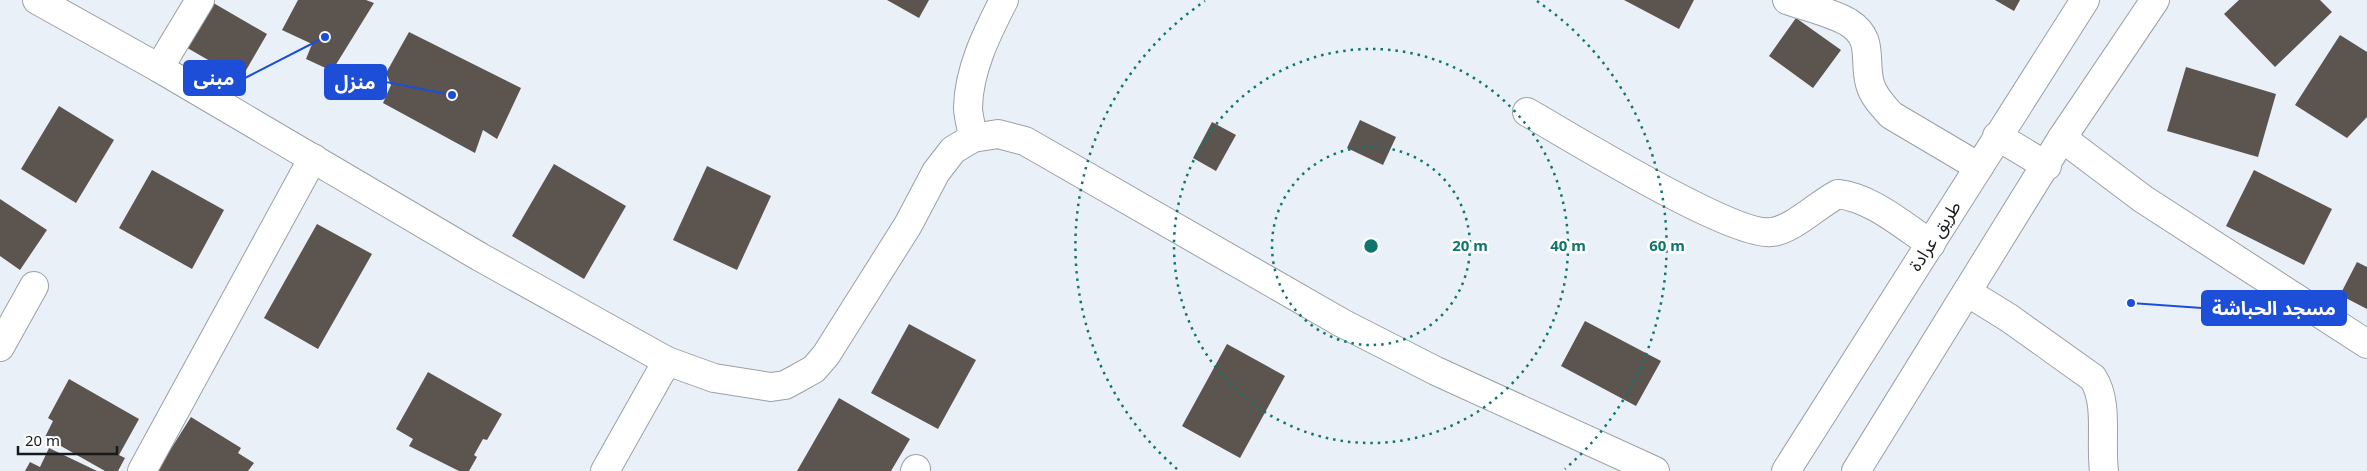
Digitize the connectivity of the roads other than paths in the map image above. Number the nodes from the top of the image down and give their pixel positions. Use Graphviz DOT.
graph roads {
  1 [pos="37,0"];
  2 [pos="200,0"];
  3 [pos="1004,0"];
  4 [pos="1787,0"];
  5 [pos="2085,0"];
  6 [pos="2155,0"];
  7 [pos="158,68"];
  8 [pos="1527,112"];
  9 [pos="1998,136"];
  10 [pos="973,138"];
  11 [pos="2062,138"];
  12 [pos="313,158"];
  13 [pos="2047,166"];
  14 [pos="1979,167"];
  15 [pos="1931,244"];
  16 [pos="34,286"];
  17 [pos="1967,292"];
  18 [pos="2367,344"];
  19 [pos="0,347"];
  20 [pos="668,361"];
  21 [pos="142,471"];
  22 [pos="605,471"];
  23 [pos="1655,471"];
  24 [pos="1786,471"];
  25 [pos="1856,471"];
  26 [pos="2104,471"];
  1 -- 7 [label="main road"];
  2 -- 7 [label="main road"];
  3 -- 10 [label="main road"];
  4 -- 14 [label="main road"];
  5 -- 9 [label="main road, طريق عرادة"];
  6 -- 11 [label="main road"];
  7 -- 12 [label="main road"];
  8 -- 15 [label="main road"];
  9 -- 13 [label="main road"];
  9 -- 14 [label="main road, طريق عرادة"];
  10 -- 20 [label="main road"];
  10 -- 23 [label="main road"];
  11 -- 13 [label="main road"];
  11 -- 18 [label="main road"];
  12 -- 20 [label="main road"];
  12 -- 21 [label="main road"];
  13 -- 17 [label="main road"];
  14 -- 15 [label="main road, طريق عرادة"];
  15 -- 24 [label="main road, طريق عرادة"];
  16 -- 19 [label="main road"];
  17 -- 25 [label="main road"];
  17 -- 26 [label="main road"];
  20 -- 22 [label="main road"];
}
